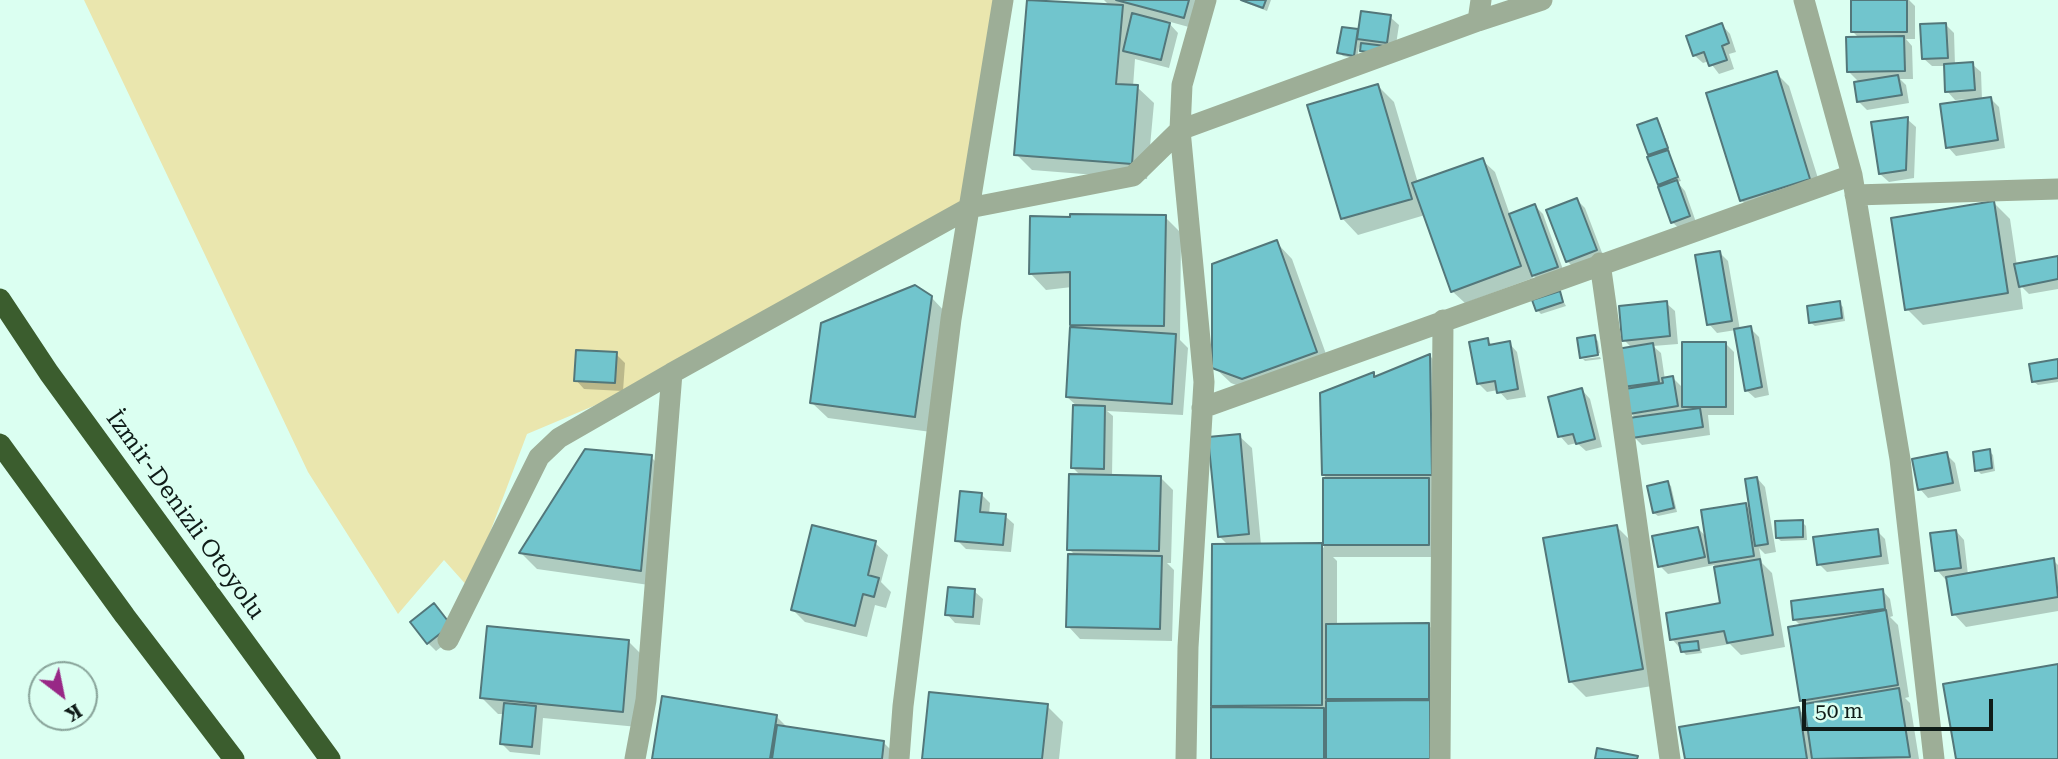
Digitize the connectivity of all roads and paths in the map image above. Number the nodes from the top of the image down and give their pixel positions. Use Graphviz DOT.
graph roads {
  1 [pos="1003,0"];
  2 [pos="1206,0"];
  3 [pos="1542,0"];
  4 [pos="1804,0"];
  5 [pos="1480,10"];
  6 [pos="1180,130"];
  7 [pos="1853,185"];
  8 [pos="2058,189"];
  9 [pos="970,208"];
  10 [pos="1600,263"];
  11 [pos="0,299"];
  12 [pos="1443,320"];
  13 [pos="673,373"];
  14 [pos="1202,408"];
  15 [pos="0,444"];
  16 [pos="448,640"];
  17 [pos="234,759"];
  18 [pos="330,759"];
  19 [pos="635,759"];
  20 [pos="899,759"];
  21 [pos="1186,759"];
  22 [pos="1440,759"];
  23 [pos="1670,759"];
  24 [pos="1934,759"];
  1 -- 9 [label="street"];
  2 -- 6 [label="street"];
  3 -- 5 [label="street"];
  4 -- 7 [label="street"];
  5 -- 6 [label="street"];
  6 -- 9 [label="street"];
  6 -- 14 [label="street"];
  7 -- 8 [label="street"];
  7 -- 10 [label="street"];
  7 -- 24 [label="street"];
  9 -- 13 [label="street"];
  9 -- 20 [label="street"];
  10 -- 12 [label="street"];
  10 -- 23 [label="street"];
  11 -- 18 [label="highway, İzmir-Denizli Otoyolu"];
  12 -- 14 [label="street"];
  12 -- 22 [label="street"];
  13 -- 16 [label="street"];
  13 -- 19 [label="street"];
  14 -- 21 [label="street"];
  15 -- 17 [label="highway"];
}
